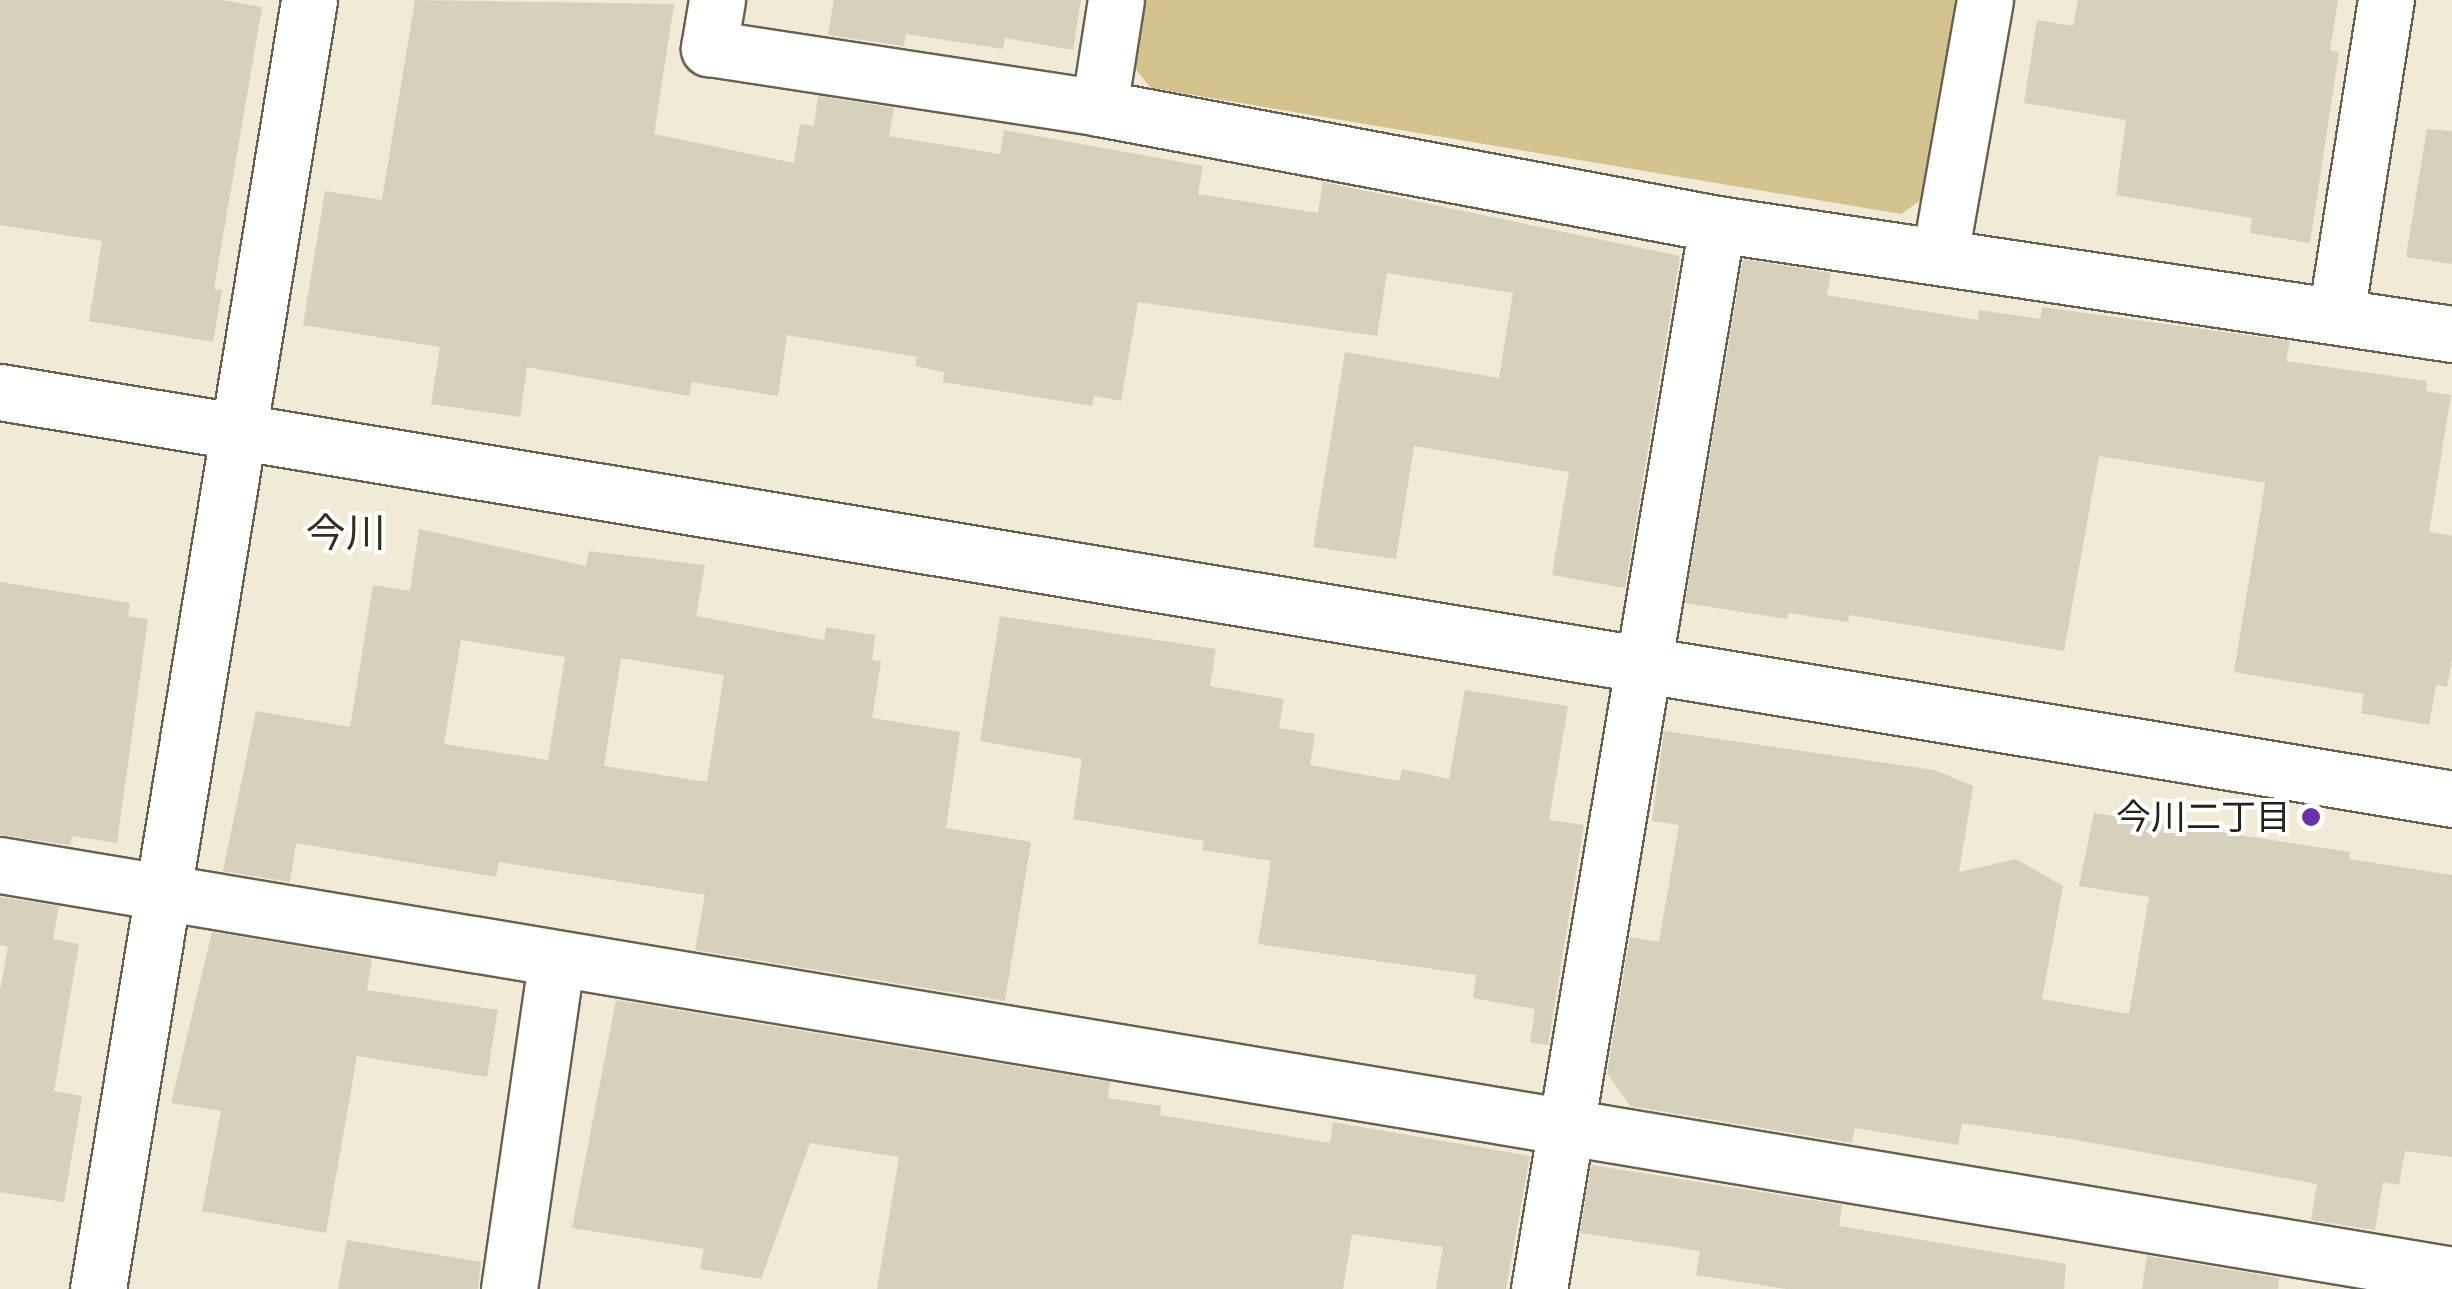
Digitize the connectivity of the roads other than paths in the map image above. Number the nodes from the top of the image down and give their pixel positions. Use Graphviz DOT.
graph roads {
  1 [pos="309,0"];
  2 [pos="717,0"];
  3 [pos="1116,0"];
  4 [pos="1985,0"];
  5 [pos="2386,0"];
  6 [pos="1098,108"];
  7 [pos="1716,224"];
  8 [pos="1940,255"];
  9 [pos="2336,315"];
  10 [pos="2452,334"];
  11 [pos="0,392"];
  12 [pos="241,431"];
  13 [pos="1642,662"];
  14 [pos="2452,799"];
  15 [pos="0,865"];
  16 [pos="164,890"];
  17 [pos="556,963"];
  18 [pos="1568,1128"];
  19 [pos="2452,1275"];
  20 [pos="98,1289"];
  21 [pos="508,1289"];
  22 [pos="1539,1289"];
  1 -- 12 [label="street"];
  2 -- 6 [label="street"];
  3 -- 6 [label="street"];
  4 -- 8 [label="street"];
  5 -- 9 [label="street"];
  6 -- 7 [label="street"];
  7 -- 8 [label="street"];
  7 -- 13 [label="street"];
  8 -- 9 [label="street"];
  9 -- 10 [label="street"];
  11 -- 12 [label="street"];
  12 -- 13 [label="street"];
  12 -- 16 [label="street"];
  13 -- 14 [label="street"];
  13 -- 18 [label="street"];
  15 -- 16 [label="street"];
  16 -- 17 [label="street"];
  16 -- 20 [label="street"];
  17 -- 18 [label="street"];
  17 -- 21 [label="street"];
  18 -- 19 [label="street"];
  18 -- 22 [label="street"];
}
